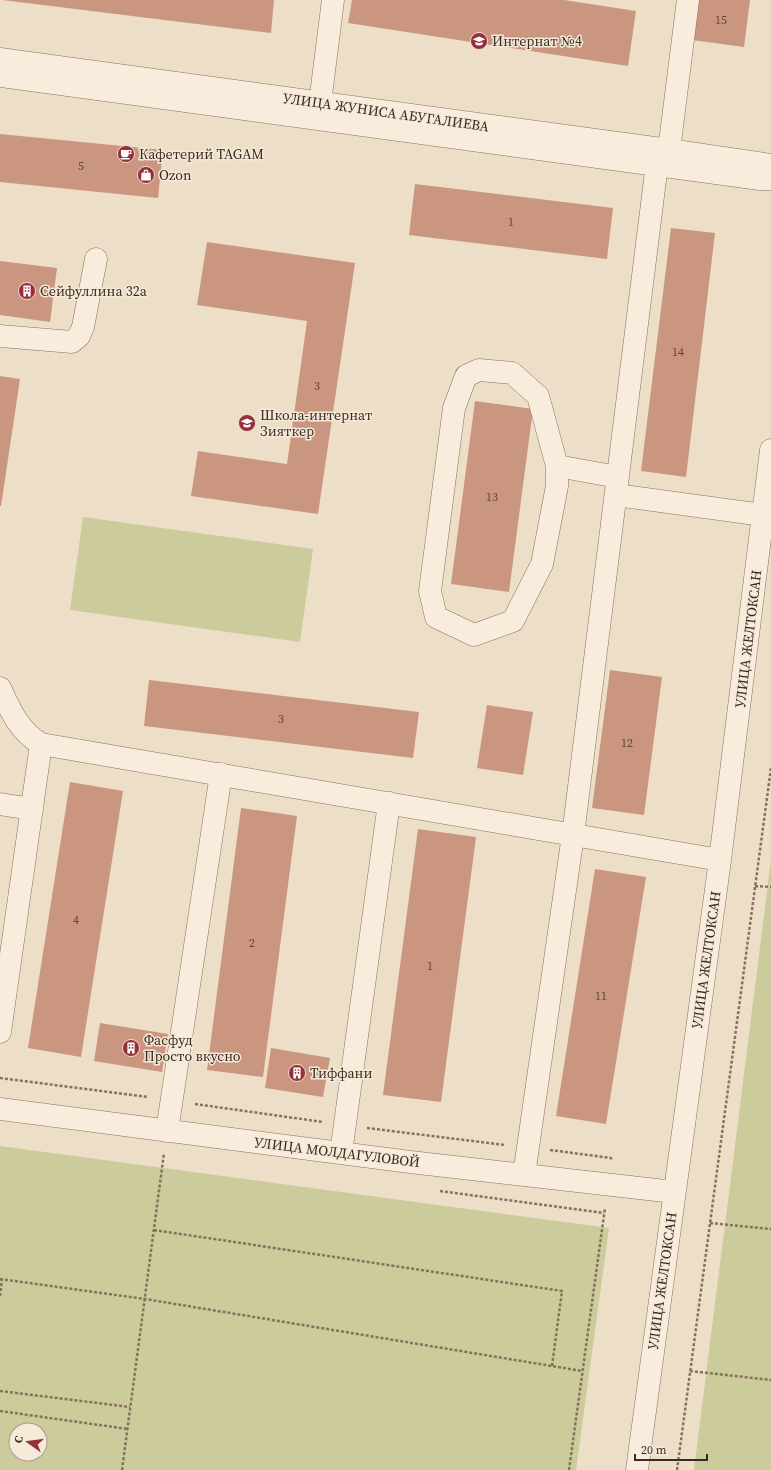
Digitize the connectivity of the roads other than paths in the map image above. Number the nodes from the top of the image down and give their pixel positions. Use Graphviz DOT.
graph roads {
  1 [pos="333,0"];
  2 [pos="688,0"];
  3 [pos="0,59"];
  4 [pos="0,76"];
  5 [pos="320,103"];
  6 [pos="663,157"];
  7 [pos="771,165"];
  8 [pos="771,179"];
  9 [pos="96,259"];
  10 [pos="0,336"];
  11 [pos="771,450"];
  12 [pos="557,466"];
  13 [pos="617,486"];
  14 [pos="763,515"];
  15 [pos="0,688"];
  16 [pos="41,744"];
  17 [pos="221,774"];
  18 [pos="389,803"];
  19 [pos="0,804"];
  20 [pos="32,809"];
  21 [pos="573,835"];
  22 [pos="720,860"];
  23 [pos="0,1032"];
  24 [pos="0,1109"];
  25 [pos="167,1130"];
  26 [pos="341,1153"];
  27 [pos="524,1175"];
  28 [pos="674,1192"];
  29 [pos="637,1470"];
  1 -- 5 [label="street"];
  2 -- 6 [label="street"];
  3 -- 5 [label="street, УЛИЦА ЖУНИСА АБУГАЛИЕВА"];
  4 -- 6 [label="street, УЛИЦА ЖУНИСА АБУГАЛИЕВА"];
  5 -- 6 [label="street, УЛИЦА ЖУНИСА АБУГАЛИЕВА"];
  6 -- 7 [label="street, УЛИЦА ЖУНИСА АБУГАЛИЕВА"];
  6 -- 8 [label="street, УЛИЦА ЖУНИСА АБУГАЛИЕВА"];
  6 -- 13 [label="street"];
  9 -- 10 [label="street"];
  11 -- 14 [label="street, УЛИЦА ЖЕЛТОКСАН"];
  12 -- 12 [label="street"];
  12 -- 13 [label="street"];
  13 -- 14 [label="street"];
  13 -- 21 [label="street"];
  14 -- 22 [label="street, УЛИЦА ЖЕЛТОКСАН"];
  15 -- 16 [label="street"];
  16 -- 17 [label="street"];
  16 -- 20 [label="street"];
  17 -- 18 [label="street"];
  17 -- 25 [label="street"];
  18 -- 21 [label="street"];
  18 -- 26 [label="street"];
  19 -- 20 [label="street"];
  20 -- 23 [label="street"];
  21 -- 22 [label="street"];
  21 -- 27 [label="street"];
  22 -- 28 [label="street, УЛИЦА ЖЕЛТОКСАН"];
  24 -- 25 [label="street, УЛИЦА МОЛДАГУЛОВОЙ"];
  25 -- 26 [label="street, УЛИЦА МОЛДАГУЛОВОЙ"];
  26 -- 27 [label="street, УЛИЦА МОЛДАГУЛОВОЙ"];
  27 -- 28 [label="street, УЛИЦА МОЛДАГУЛОВОЙ"];
  28 -- 29 [label="street, УЛИЦА ЖЕЛТОКСАН"];
}
